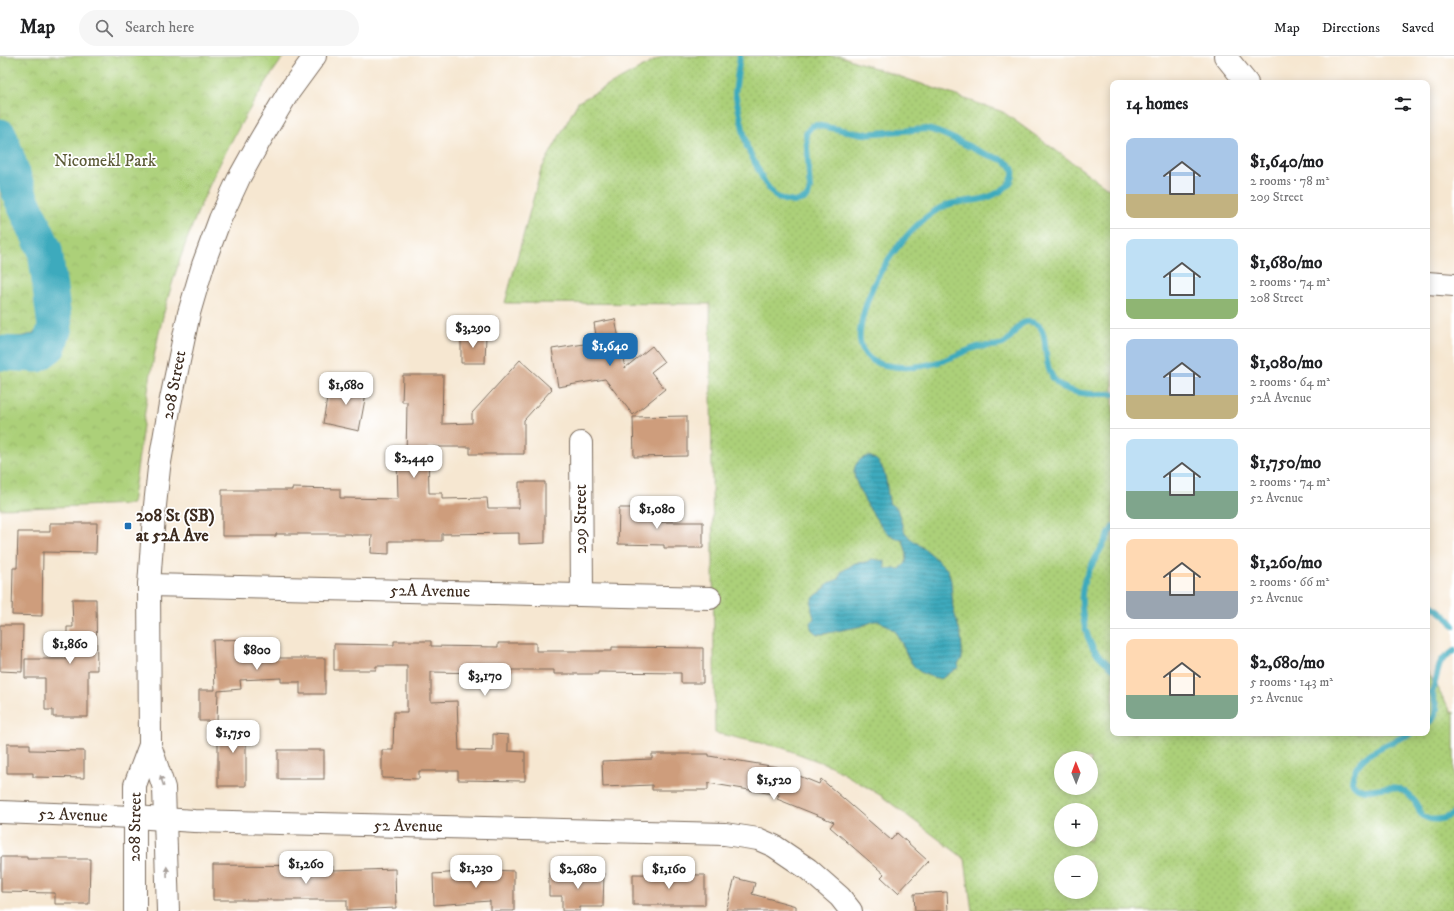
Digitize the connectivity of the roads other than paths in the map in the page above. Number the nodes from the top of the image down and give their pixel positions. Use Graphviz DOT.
graph roads {
  1 [pos="315,56"];
  2 [pos="1226,56"];
  3 [pos="1245,80"];
  4 [pos="1430,284"];
  5 [pos="1454,286"];
  6 [pos="581,443"];
  7 [pos="149,585"];
  8 [pos="582,594"];
  9 [pos="710,598"];
  10 [pos="150,745"];
  11 [pos="0,812"];
  12 [pos="134,817"];
  13 [pos="165,819"];
  14 [pos="135,911"];
  15 [pos="168,911"];
  16 [pos="852,911"];
  1 -- 7 [label="street, 208 Street"];
  2 -- 3 [label="street"];
  4 -- 5 [label="street"];
  6 -- 8 [label="street, 209 Street"];
  7 -- 8 [label="street, 52A Avenue"];
  7 -- 10 [label="street, 208 Street"];
  8 -- 9 [label="street, 52A Avenue"];
  10 -- 12 [label="street, 208 Street"];
  13 -- 10 [label="street, 208 Street, one-way"];
  11 -- 12 [label="street, 52 Avenue"];
  12 -- 13 [label="street, 52 Avenue"];
  12 -- 14 [label="street, 208 Street"];
  15 -- 13 [label="street, 208 Street, one-way"];
  13 -- 16 [label="street, 52 Avenue"];
}
